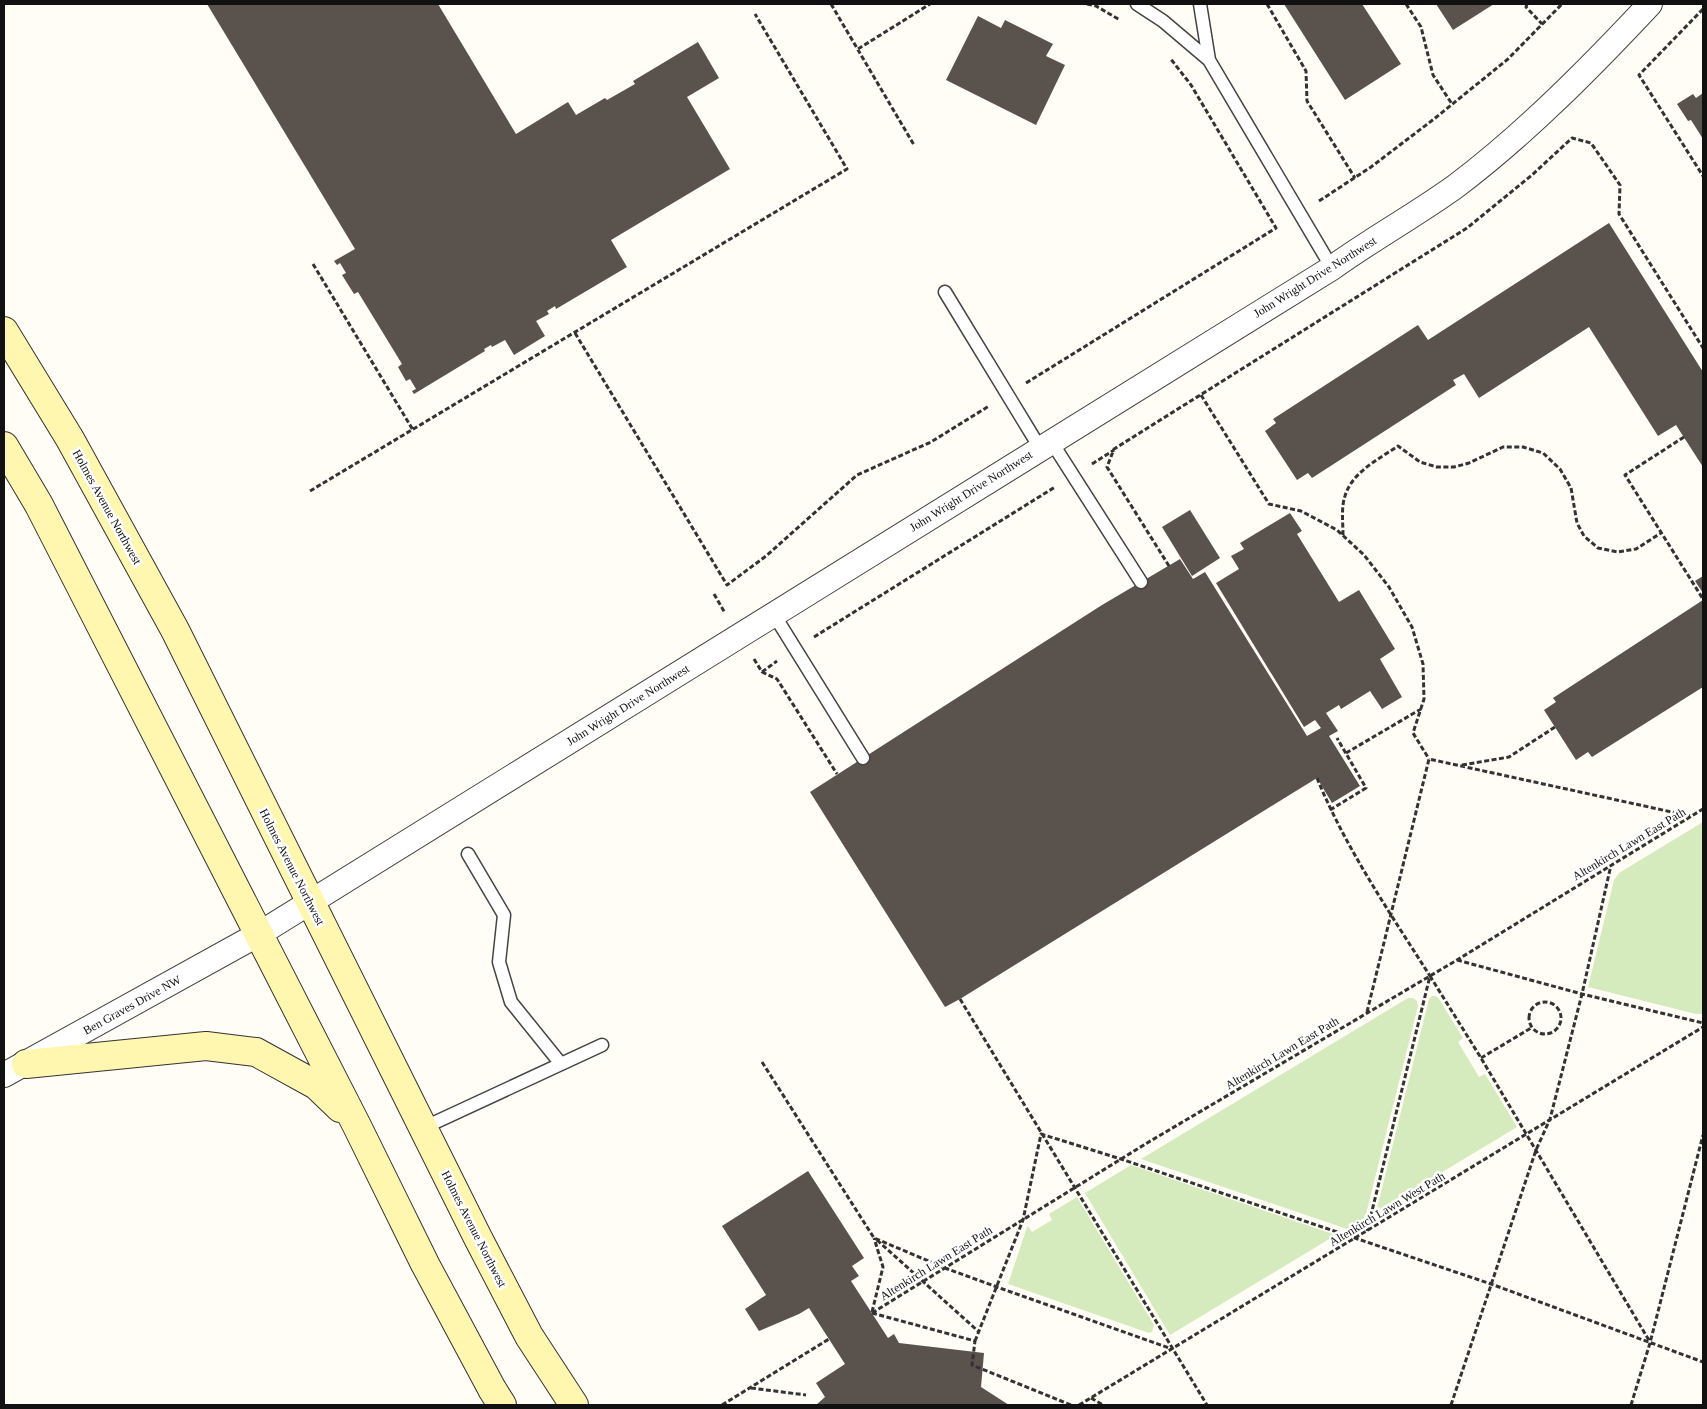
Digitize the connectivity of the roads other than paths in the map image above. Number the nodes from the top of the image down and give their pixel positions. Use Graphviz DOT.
graph roads {
  1 [pos="1137,4"];
  2 [pos="1200,4"];
  3 [pos="1650,4"];
  4 [pos="1210,60"];
  5 [pos="1332,268"];
  6 [pos="945,292"];
  7 [pos="4,331"];
  8 [pos="1045,445"];
  9 [pos="4,446"];
  10 [pos="1141,582"];
  11 [pos="773,613"];
  12 [pos="863,758"];
  13 [pos="468,854"];
  14 [pos="310,902"];
  15 [pos="259,934"];
  16 [pos="602,1045"];
  17 [pos="561,1064"];
  18 [pos="15,1070"];
  19 [pos="356,1124"];
  20 [pos="423,1128"];
  21 [pos="502,1405"];
  22 [pos="574,1405"];
  1 -- 4 [label="lane"];
  2 -- 4 [label="lane"];
  3 -- 5 [label="street, John Wright Drive Northwest"];
  4 -- 5 [label="lane"];
  5 -- 8 [label="street, John Wright Drive Northwest"];
  6 -- 8 [label="lane"];
  7 -- 14 [label="main road, Holmes Avenue Northwest"];
  8 -- 10 [label="lane"];
  8 -- 11 [label="street, John Wright Drive Northwest"];
  9 -- 15 [label="main road"];
  11 -- 12 [label="lane"];
  11 -- 14 [label="street, John Wright Drive Northwest"];
  13 -- 17 [label="lane"];
  14 -- 15 [label="street, John Wright Drive Northwest"];
  14 -- 20 [label="main road, Holmes Avenue Northwest"];
  15 -- 18 [label="street, Ben Graves Drive NW"];
  15 -- 19 [label="main road"];
  16 -- 17 [label="lane"];
  17 -- 20 [label="lane"];
  18 -- 19 [label="main road"];
  19 -- 21 [label="main road"];
  20 -- 22 [label="main road, Holmes Avenue Northwest"];
}
